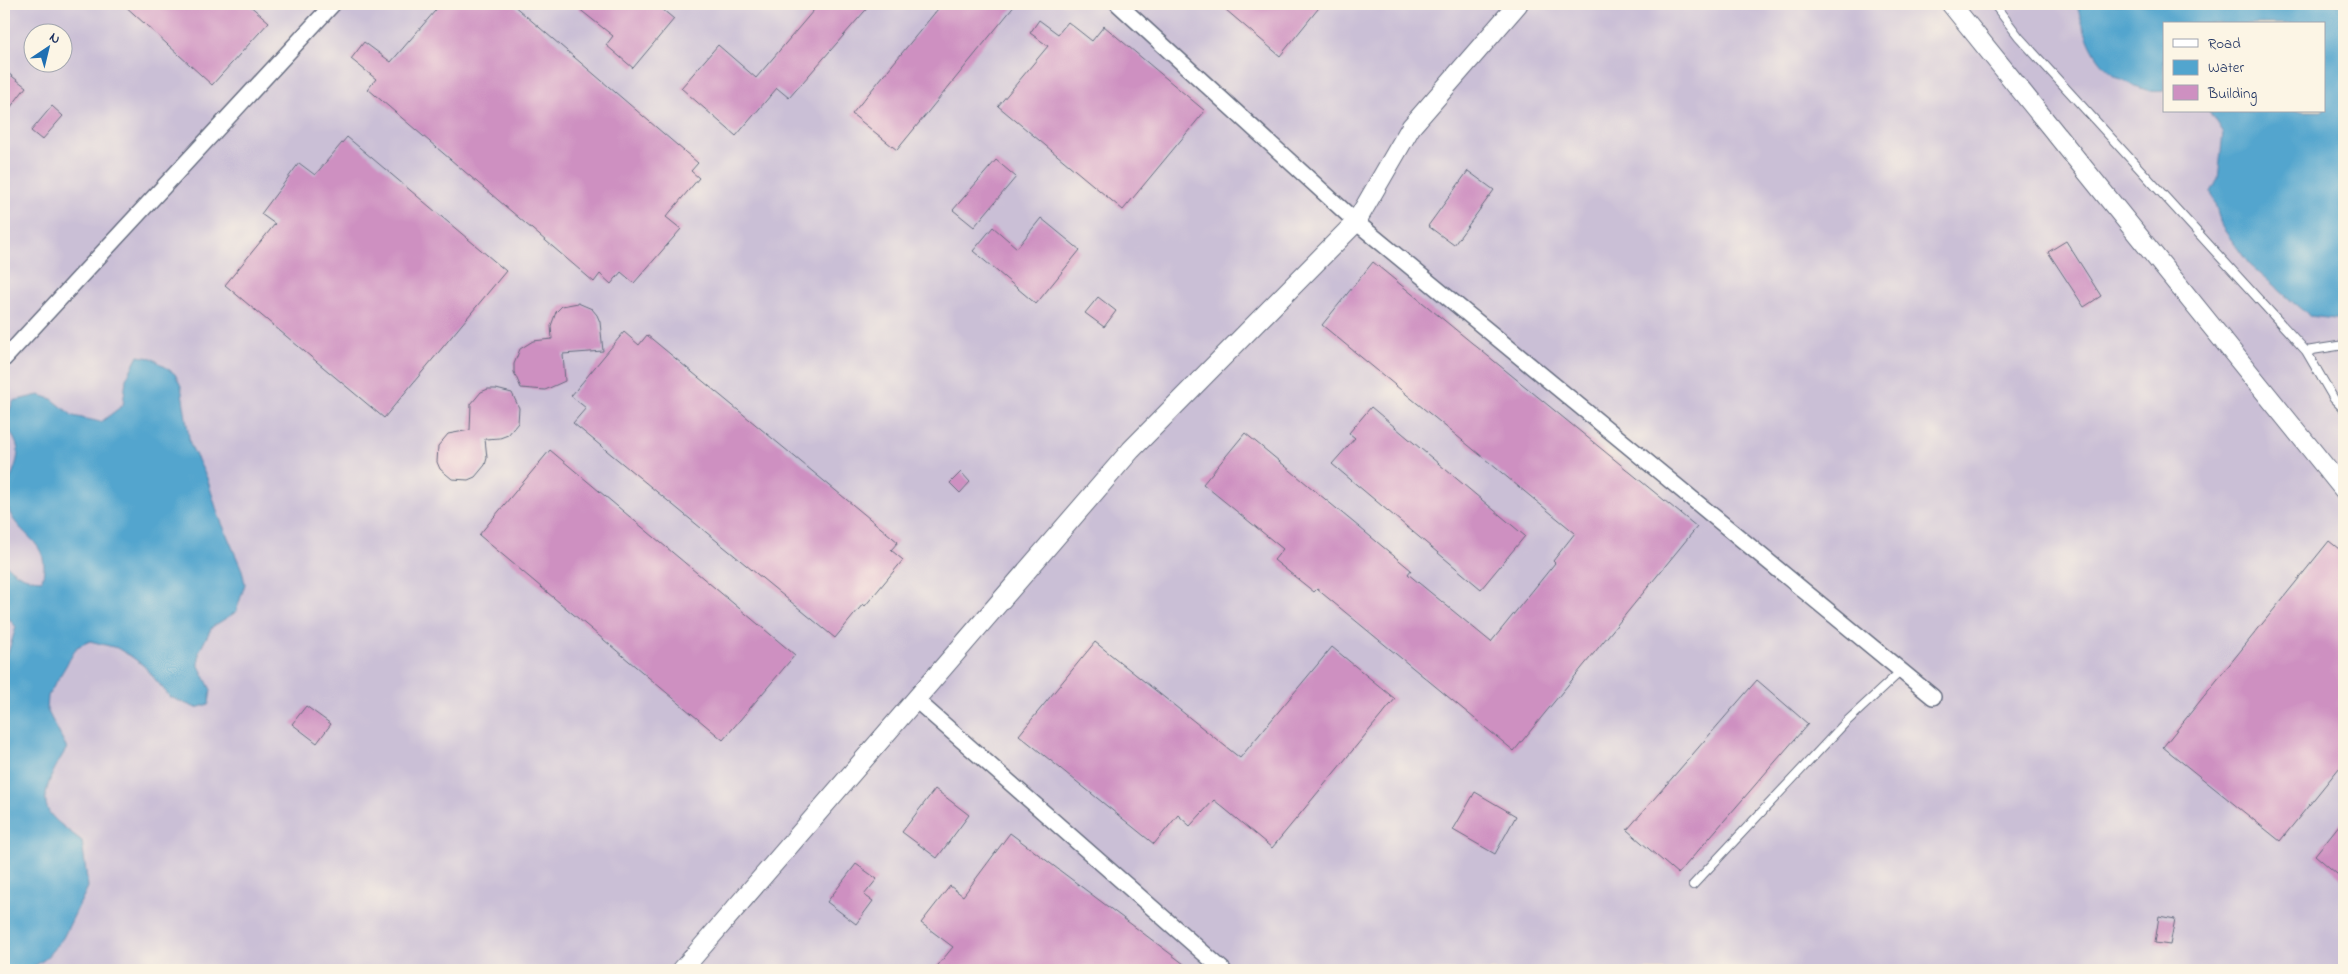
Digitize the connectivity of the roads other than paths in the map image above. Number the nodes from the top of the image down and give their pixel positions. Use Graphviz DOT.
graph roads {
  1 [pos="333,4"];
  2 [pos="1118,4"];
  3 [pos="1518,4"];
  4 [pos="1951,4"];
  5 [pos="1994,4"];
  6 [pos="1356,222"];
  7 [pos="2344,345"];
  8 [pos="2306,351"];
  9 [pos="4,359"];
  10 [pos="2344,409"];
  11 [pos="2344,490"];
  12 [pos="1902,671"];
  13 [pos="1933,697"];
  14 [pos="916,700"];
  15 [pos="1693,886"];
  16 [pos="682,970"];
  17 [pos="1224,970"];
  1 -- 9 [label="street"];
  2 -- 6 [label="street"];
  3 -- 6 [label="street"];
  4 -- 11 [label="street"];
  5 -- 8 [label="lane"];
  6 -- 12 [label="street"];
  6 -- 14 [label="street"];
  7 -- 8 [label="lane"];
  8 -- 10 [label="lane"];
  12 -- 13 [label="street"];
  12 -- 15 [label="lane"];
  14 -- 16 [label="street"];
  14 -- 17 [label="street"];
}
